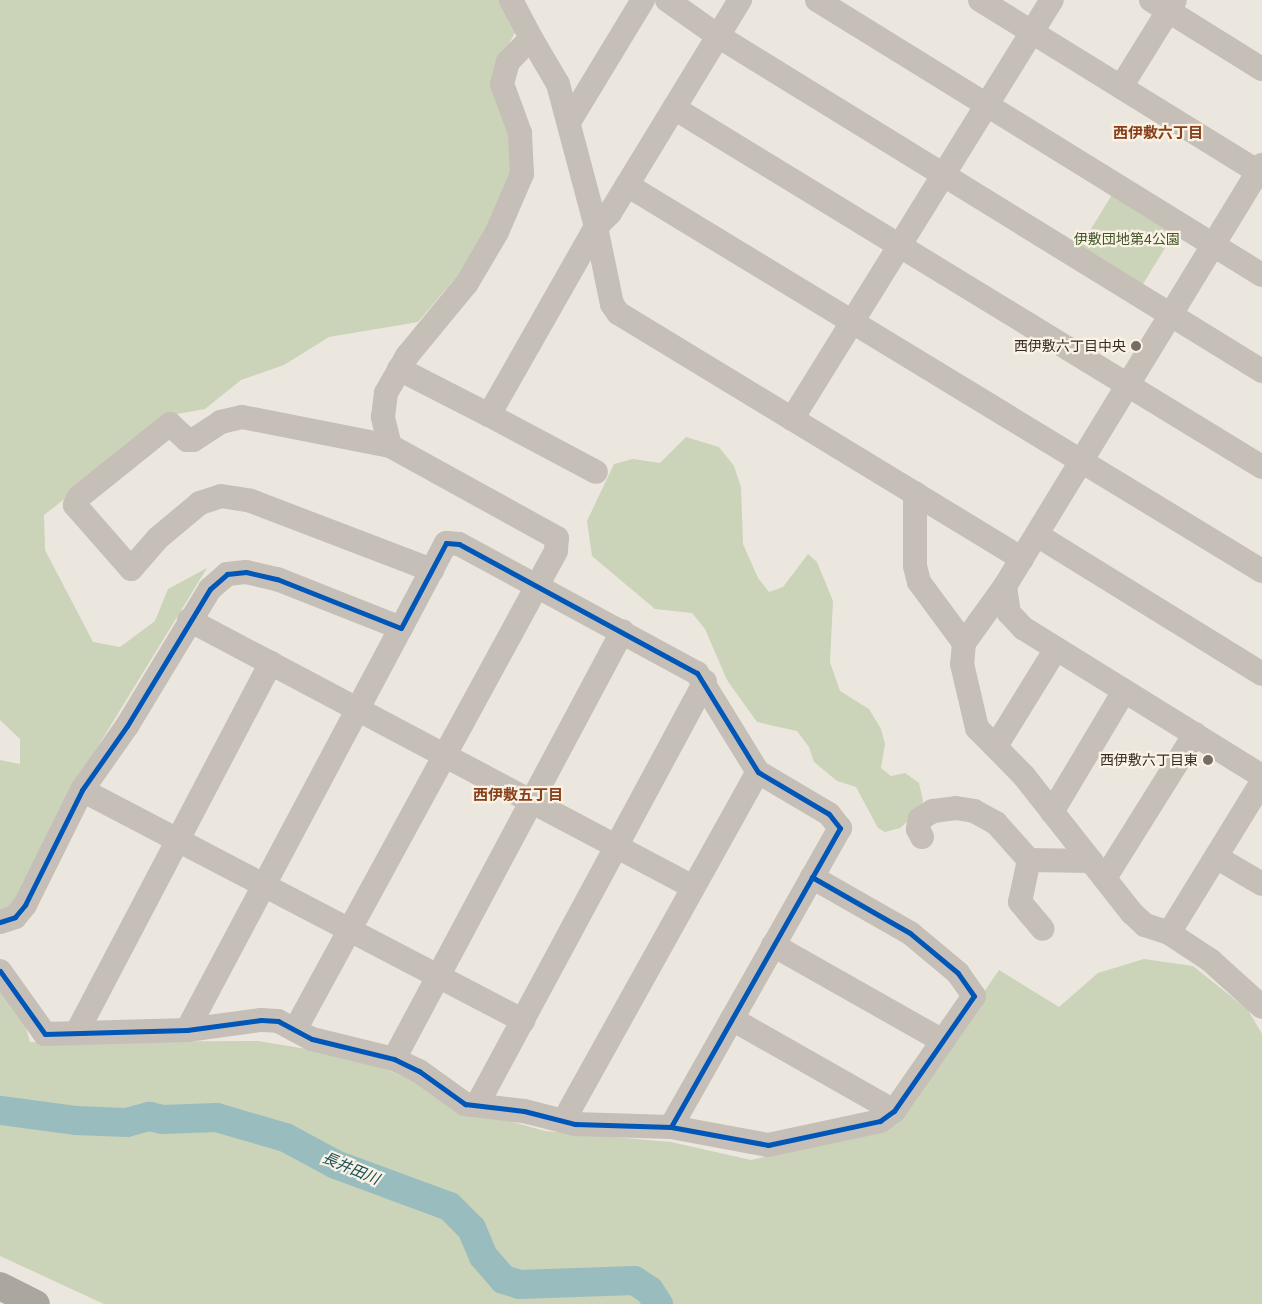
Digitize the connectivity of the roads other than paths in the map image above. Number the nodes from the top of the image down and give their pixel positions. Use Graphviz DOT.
graph roads {
  1 [pos="511,0"];
  2 [pos="644,0"];
  3 [pos="667,0"];
  4 [pos="740,0"];
  5 [pos="817,0"];
  6 [pos="980,0"];
  7 [pos="1052,0"];
  8 [pos="1165,4"];
  9 [pos="1033,31"];
  10 [pos="718,36"];
  11 [pos="531,38"];
  12 [pos="1262,69"];
  13 [pos="1121,87"];
  14 [pos="989,103"];
  15 [pos="674,108"];
  16 [pos="569,122"];
  17 [pos="1261,170"];
  18 [pos="944,176"];
  19 [pos="627,185"];
  20 [pos="596,226"];
  21 [pos="1213,245"];
  22 [pos="901,247"];
  23 [pos="1262,275"];
  24 [pos="1171,315"];
  25 [pos="852,322"];
  26 [pos="399,369"];
  27 [pos="1262,371"];
  28 [pos="1129,384"];
  29 [pos="489,415"];
  30 [pos="792,419"];
  31 [pos="390,446"];
  32 [pos="1083,460"];
  33 [pos="1262,467"];
  34 [pos="596,472"];
  35 [pos="915,493"];
  36 [pos="1037,534"];
  37 [pos="1022,559"];
  38 [pos="432,570"];
  39 [pos="1262,571"];
  40 [pos="538,584"];
  41 [pos="1005,586"];
  42 [pos="190,620"];
  43 [pos="401,628"];
  44 [pos="623,632"];
  45 [pos="964,644"];
  46 [pos="1056,649"];
  47 [pos="271,663"];
  48 [pos="1262,674"];
  49 [pos="704,682"];
  50 [pos="1124,691"];
  51 [pos="358,709"];
  52 [pos="1195,734"];
  53 [pos="996,746"];
  54 [pos="444,756"];
  55 [pos="758,772"];
  56 [pos="1262,776"];
  57 [pos="1262,782"];
  58 [pos="82,790"];
  59 [pos="532,802"];
  60 [pos="1052,812"];
  61 [pos="922,837"];
  62 [pos="178,840"];
  63 [pos="616,847"];
  64 [pos="1216,857"];
  65 [pos="1029,860"];
  66 [pos="1098,870"];
  67 [pos="812,877"];
  68 [pos="1262,884"];
  69 [pos="264,885"];
  70 [pos="692,886"];
  71 [pos="0,922"];
  72 [pos="1043,929"];
  73 [pos="350,930"];
  74 [pos="1169,933"];
  75 [pos="773,945"];
  76 [pos="0,971"];
  77 [pos="438,977"];
  78 [pos="1262,1007"];
  79 [pos="732,1019"];
  80 [pos="523,1021"];
  81 [pos="187,1030"];
  82 [pos="295,1030"];
  83 [pos="77,1032"];
  84 [pos="943,1041"];
  85 [pos="394,1059"];
  86 [pos="477,1106"];
  87 [pos="894,1111"];
  88 [pos="564,1120"];
  89 [pos="671,1127"];
  90 [pos="0,1286"];
  91 [pos="36,1304"];
  1 -- 11 [label="street"];
  2 -- 16 [label="street"];
  3 -- 10 [label="street"];
  4 -- 10 [label="street"];
  5 -- 14 [label="street"];
  6 -- 9 [label="street"];
  7 -- 9 [label="street"];
  8 -- 12 [label="street"];
  8 -- 13 [label="street"];
  9 -- 13 [label="street"];
  9 -- 14 [label="street"];
  10 -- 15 [label="street"];
  10 -- 18 [label="street"];
  11 -- 16 [label="street"];
  11 -- 26 [label="street"];
  13 -- 17 [label="street"];
  14 -- 18 [label="street"];
  14 -- 21 [label="street"];
  15 -- 19 [label="street"];
  15 -- 22 [label="street"];
  16 -- 20 [label="street"];
  17 -- 21 [label="street"];
  18 -- 22 [label="street"];
  18 -- 24 [label="street"];
  19 -- 20 [label="street"];
  19 -- 25 [label="street"];
  20 -- 29 [label="street"];
  20 -- 30 [label="street"];
  21 -- 23 [label="street"];
  21 -- 24 [label="street"];
  22 -- 25 [label="street"];
  22 -- 28 [label="street"];
  24 -- 27 [label="street"];
  24 -- 28 [label="street"];
  25 -- 30 [label="street"];
  25 -- 32 [label="street"];
  26 -- 29 [label="street"];
  26 -- 31 [label="street"];
  28 -- 32 [label="street"];
  28 -- 33 [label="street"];
  29 -- 34 [label="street"];
  30 -- 35 [label="street"];
  31 -- 38 [label="street"];
  31 -- 40 [label="street"];
  32 -- 36 [label="street"];
  32 -- 39 [label="street"];
  35 -- 37 [label="street"];
  35 -- 45 [label="street"];
  36 -- 37 [label="street"];
  36 -- 48 [label="street"];
  37 -- 41 [label="street"];
  38 -- 40 [label="street"];
  38 -- 43 [label="street"];
  40 -- 44 [label="street"];
  40 -- 54 [label="street"];
  41 -- 45 [label="street"];
  41 -- 46 [label="street"];
  42 -- 43 [label="street"];
  42 -- 47 [label="street"];
  42 -- 58 [label="street"];
  43 -- 51 [label="street"];
  44 -- 49 [label="street"];
  44 -- 59 [label="street"];
  45 -- 53 [label="street"];
  46 -- 50 [label="street"];
  46 -- 53 [label="street"];
  47 -- 51 [label="street"];
  47 -- 62 [label="street"];
  49 -- 55 [label="street"];
  49 -- 63 [label="street"];
  50 -- 52 [label="street"];
  50 -- 60 [label="street"];
  51 -- 54 [label="street"];
  51 -- 69 [label="street"];
  52 -- 56 [label="street"];
  52 -- 66 [label="street"];
  53 -- 60 [label="street"];
  54 -- 59 [label="street"];
  54 -- 73 [label="street"];
  55 -- 67 [label="street"];
  55 -- 70 [label="street"];
  57 -- 64 [label="street"];
  58 -- 62 [label="street"];
  58 -- 71 [label="street"];
  59 -- 63 [label="street"];
  59 -- 77 [label="street"];
  60 -- 66 [label="street"];
  61 -- 65 [label="street"];
  62 -- 69 [label="street"];
  62 -- 83 [label="street"];
  63 -- 70 [label="street"];
  63 -- 80 [label="street"];
  64 -- 68 [label="street"];
  64 -- 74 [label="street"];
  65 -- 66 [label="street"];
  65 -- 72 [label="street"];
  66 -- 74 [label="street"];
  67 -- 75 [label="street"];
  67 -- 84 [label="street"];
  69 -- 73 [label="street"];
  69 -- 81 [label="street"];
  70 -- 88 [label="street"];
  73 -- 77 [label="street"];
  73 -- 82 [label="street"];
  74 -- 78 [label="street"];
  75 -- 79 [label="street"];
  75 -- 84 [label="street"];
  76 -- 83 [label="street"];
  77 -- 80 [label="street"];
  77 -- 85 [label="street"];
  79 -- 87 [label="street"];
  79 -- 89 [label="street"];
  80 -- 86 [label="street"];
  81 -- 82 [label="street"];
  81 -- 83 [label="street"];
  82 -- 85 [label="street"];
  84 -- 87 [label="street"];
  85 -- 86 [label="street"];
  86 -- 88 [label="street"];
  87 -- 89 [label="street"];
  88 -- 89 [label="street"];
  90 -- 91 [label="highway"];
}
